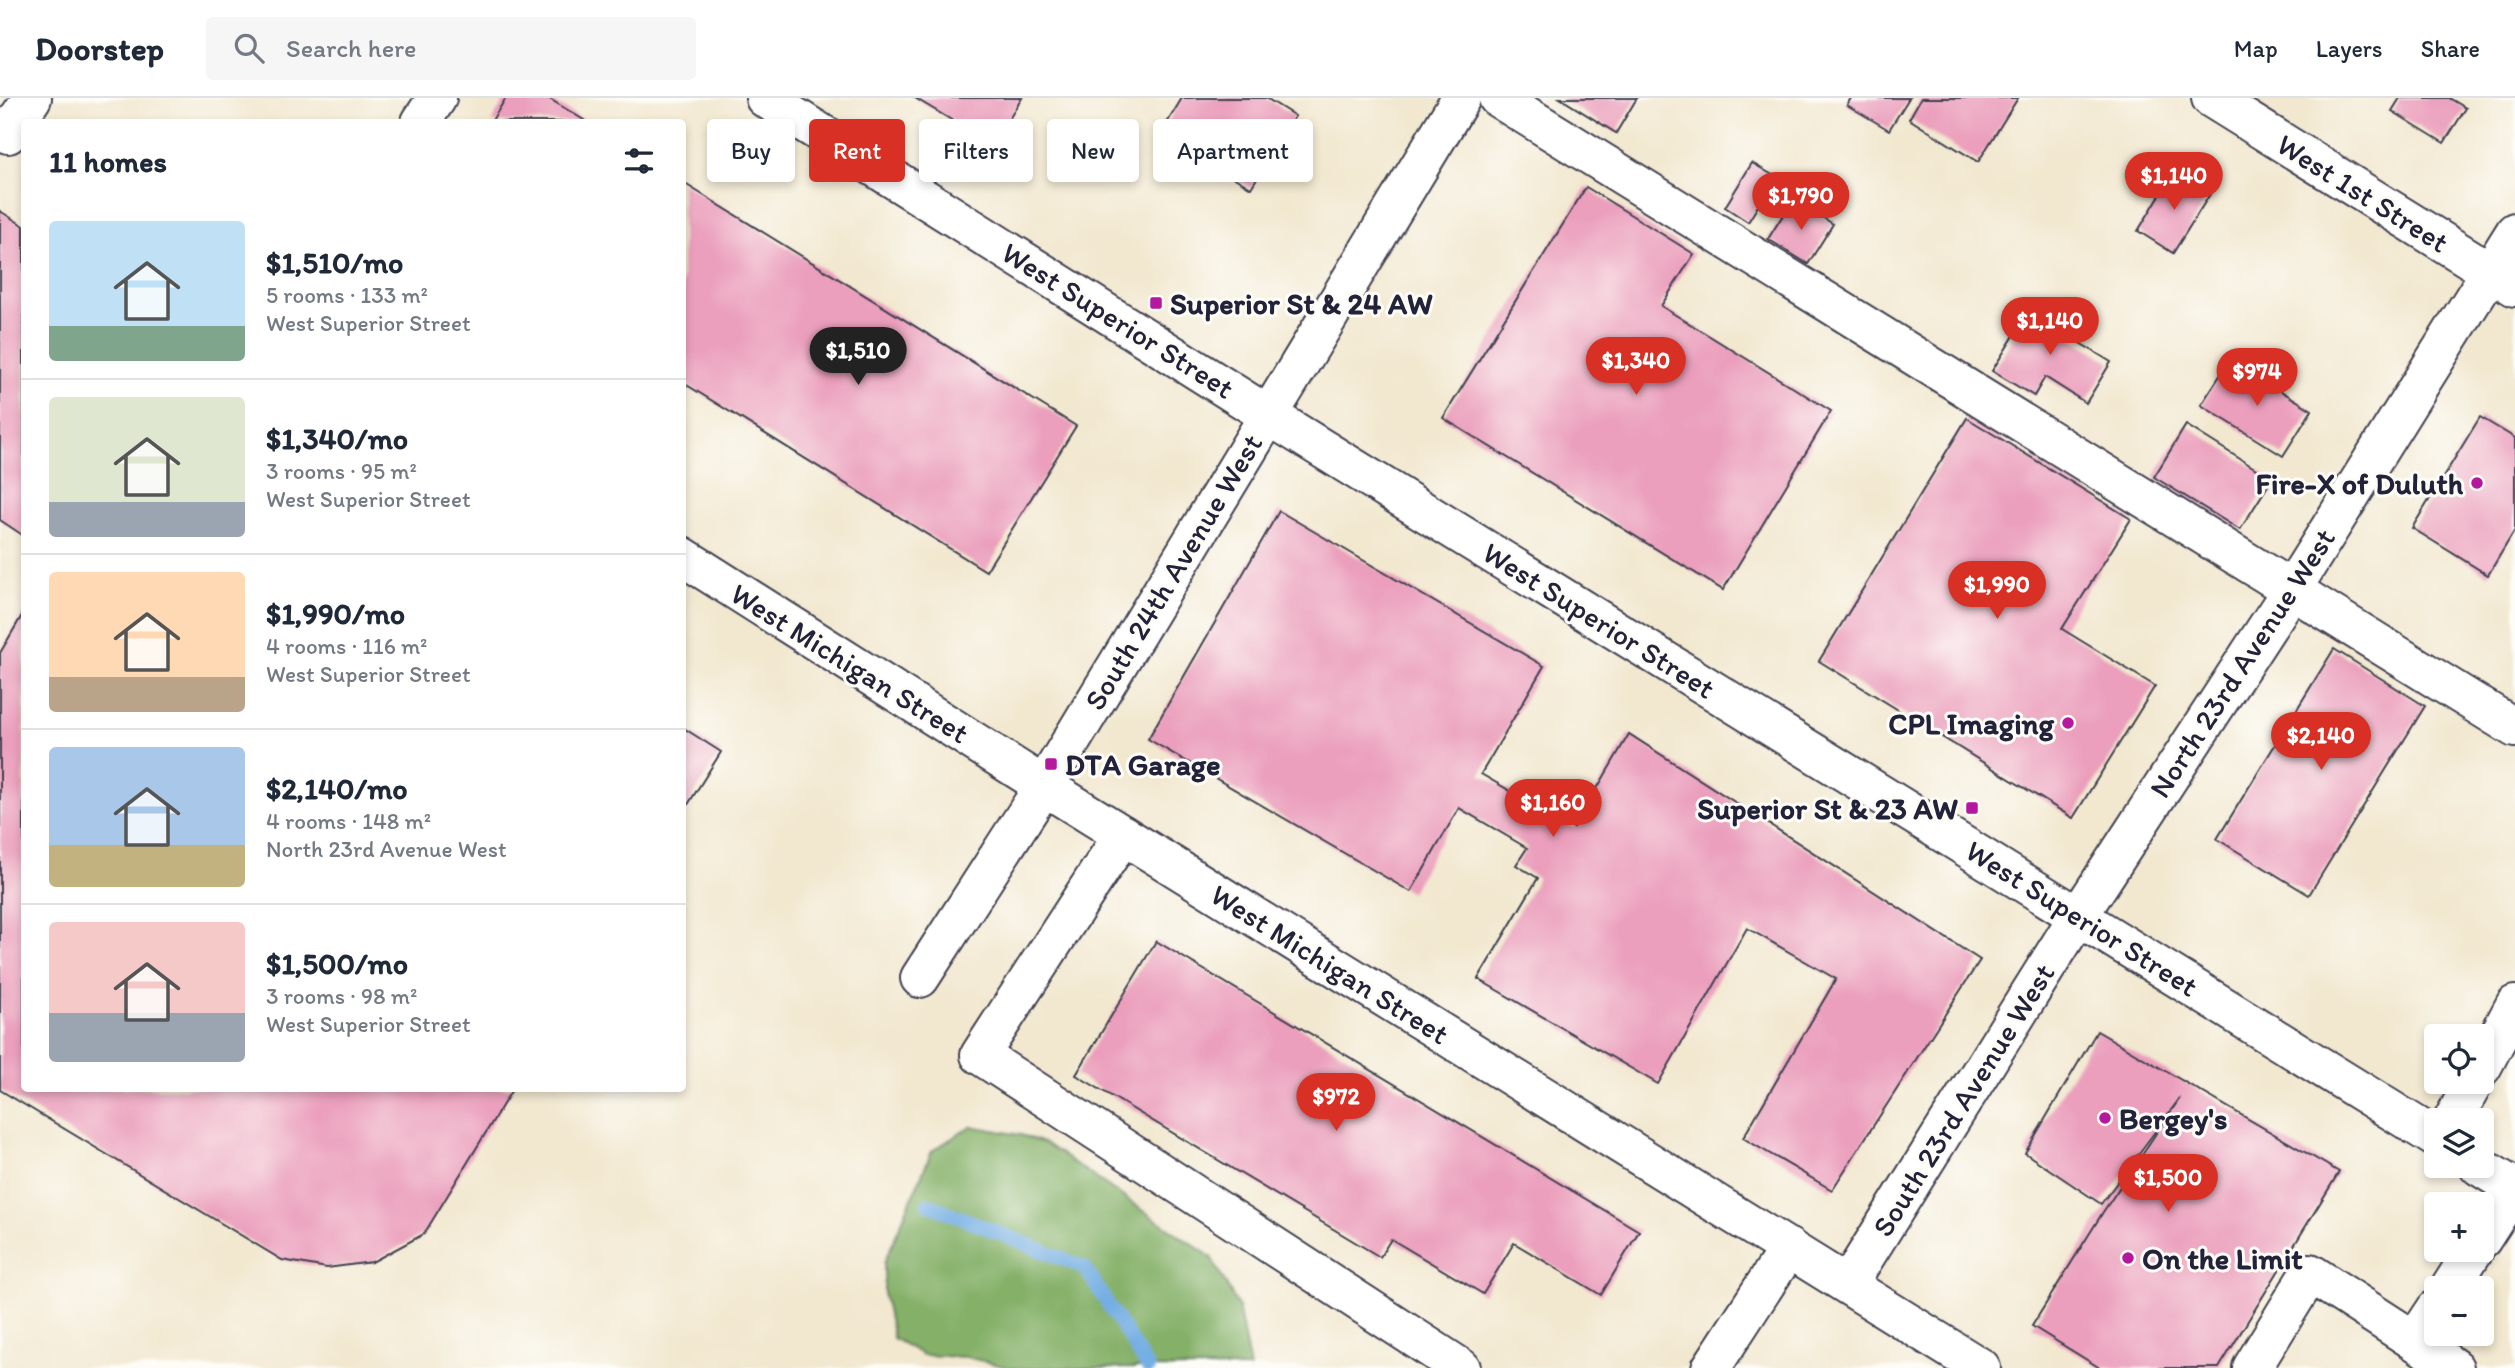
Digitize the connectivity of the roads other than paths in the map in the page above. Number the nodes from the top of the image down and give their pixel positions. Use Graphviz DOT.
graph roads {
  1 [pos="32,98"];
  2 [pos="437,98"];
  3 [pos="765,98"];
  4 [pos="1461,98"];
  5 [pos="1498,98"];
  6 [pos="2211,98"];
  7 [pos="423,119"];
  8 [pos="11,135"];
  9 [pos="2515,232"];
  10 [pos="2502,279"];
  11 [pos="1268,415"];
  12 [pos="686,559"];
  13 [pos="2292,589"];
  14 [pos="2515,727"];
  15 [pos="1044,786"];
  16 [pos="1123,835"];
  17 [pos="2079,915"];
  18 [pos="920,978"];
  19 [pos="2515,1005"];
  20 [pos="2494,1044"];
  21 [pos="2424,1131"];
  22 [pos="2494,1175"];
  23 [pos="2515,1188"];
  24 [pos="2494,1220"];
  25 [pos="1789,1248"];
  26 [pos="1848,1284"];
  27 [pos="2424,1327"];
  28 [pos="2415,1341"];
  29 [pos="1461,1368"];
  30 [pos="1711,1368"];
  31 [pos="1980,1368"];
  32 [pos="2252,1368"];
  33 [pos="2454,1368"];
  1 -- 8 [label="street"];
  2 -- 7 [label="street"];
  3 -- 11 [label="street, West Superior Street"];
  4 -- 11 [label="street, South 24th Avenue West"];
  5 -- 13 [label="street"];
  6 -- 10 [label="street, West 1st Street"];
  9 -- 10 [label="street, North 23rd Avenue West"];
  10 -- 13 [label="street, North 23rd Avenue West"];
  11 -- 15 [label="street, South 24th Avenue West"];
  11 -- 17 [label="street, West Superior Street"];
  12 -- 15 [label="street, West Michigan Street"];
  13 -- 14 [label="street"];
  13 -- 17 [label="street, North 23rd Avenue West"];
  15 -- 16 [label="street, West Michigan Street"];
  15 -- 18 [label="street, South 24th Avenue West"];
  16 -- 25 [label="street, West Michigan Street"];
  16 -- 29 [label="street"];
  17 -- 21 [label="street, West Superior Street"];
  17 -- 26 [label="street, South 23rd Avenue West"];
  19 -- 20 [label="street"];
  22 -- 23 [label="street"];
  23 -- 24 [label="street"];
  25 -- 26 [label="street, West Michigan Street"];
  25 -- 30 [label="street"];
  26 -- 31 [label="street, West Michigan Street"];
  27 -- 28 [label="street"];
  28 -- 32 [label="street"];
  28 -- 33 [label="street"];
}
